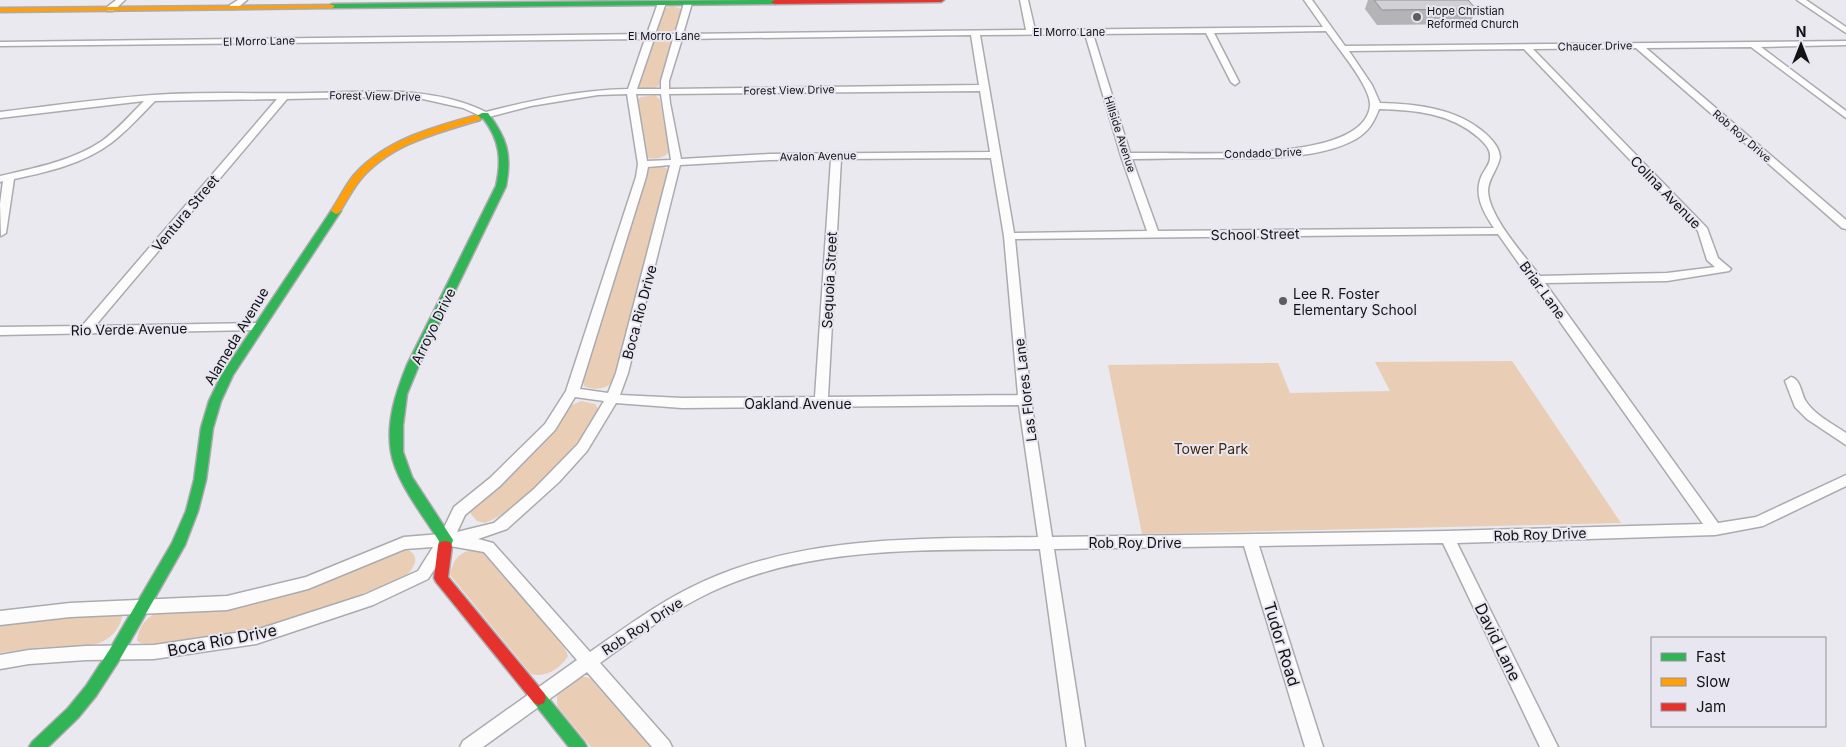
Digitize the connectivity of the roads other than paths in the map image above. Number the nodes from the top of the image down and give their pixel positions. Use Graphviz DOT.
graph roads {
  1 [pos="121,0"];
  2 [pos="243,0"];
  3 [pos="941,0"];
  4 [pos="1024,0"];
  5 [pos="1308,0"];
  6 [pos="1801,0"];
  7 [pos="455,3"];
  8 [pos="662,3"];
  9 [pos="688,3"];
  10 [pos="232,8"];
  11 [pos="110,9"];
  12 [pos="0,10"];
  13 [pos="1328,29"];
  14 [pos="1846,30"];
  15 [pos="1210,31"];
  16 [pos="975,32"];
  17 [pos="1031,32"];
  18 [pos="1088,32"];
  19 [pos="650,36"];
  20 [pos="678,37"];
  21 [pos="0,44"];
  22 [pos="1846,44"];
  23 [pos="1639,46"];
  24 [pos="1754,46"];
  25 [pos="1526,47"];
  26 [pos="1343,49"];
  27 [pos="1235,82"];
  28 [pos="985,88"];
  29 [pos="665,92"];
  30 [pos="631,93"];
  31 [pos="284,96"];
  32 [pos="152,98"];
  33 [pos="1375,106"];
  34 [pos="0,115"];
  35 [pos="485,115"];
  36 [pos="1846,115"];
  37 [pos="994,155"];
  38 [pos="836,156"];
  39 [pos="1126,156"];
  40 [pos="676,162"];
  41 [pos="642,164"];
  42 [pos="5,178"];
  43 [pos="1846,226"];
  44 [pos="1501,231"];
  45 [pos="1,233"];
  46 [pos="1154,235"];
  47 [pos="1009,236"];
  48 [pos="1535,280"];
  49 [pos="257,327"];
  50 [pos="85,330"];
  51 [pos="0,331"];
  52 [pos="1792,381"];
  53 [pos="572,392"];
  54 [pos="614,398"];
  55 [pos="1025,400"];
  56 [pos="821,403"];
  57 [pos="1846,440"];
  58 [pos="1846,480"];
  59 [pos="1715,529"];
  60 [pos="1447,537"];
  61 [pos="446,540"];
  62 [pos="1250,541"];
  63 [pos="1046,542"];
  64 [pos="144,606"];
  65 [pos="0,618"];
  66 [pos="115,654"];
  67 [pos="589,661"];
  68 [pos="0,662"];
  69 [pos="537,697"];
  70 [pos="37,747"];
  71 [pos="469,747"];
  72 [pos="579,747"];
  73 [pos="663,747"];
  74 [pos="1076,747"];
  75 [pos="1314,747"];
  76 [pos="1548,747"];
  1 -- 11 [label="street"];
  2 -- 10 [label="street"];
  3 -- 9 [label="street"];
  4 -- 17 [label="street"];
  5 -- 13 [label="street"];
  6 -- 14 [label="street"];
  7 -- 8 [label="street"];
  7 -- 10 [label="street"];
  8 -- 9 [label="street"];
  8 -- 19 [label="street, Boca Rio Drive"];
  9 -- 20 [label="street, Boca Rio Drive"];
  10 -- 11 [label="street"];
  11 -- 12 [label="street"];
  13 -- 15 [label="street, El Morro Lane"];
  13 -- 26 [label="street"];
  15 -- 18 [label="street, El Morro Lane"];
  15 -- 27 [label="street"];
  16 -- 17 [label="street, El Morro Lane"];
  16 -- 20 [label="street, El Morro Lane"];
  16 -- 28 [label="street, Las Flores Lane"];
  17 -- 18 [label="street, El Morro Lane"];
  18 -- 39 [label="street, Hillside Avenue"];
  19 -- 20 [label="street, El Morro Lane"];
  19 -- 21 [label="street, El Morro Lane"];
  19 -- 30 [label="street, Boca Rio Drive"];
  20 -- 29 [label="street, Boca Rio Drive"];
  22 -- 24 [label="street, Chaucer Drive"];
  23 -- 24 [label="street, Chaucer Drive"];
  23 -- 25 [label="street, Chaucer Drive"];
  23 -- 43 [label="street, Rob Roy Drive"];
  24 -- 36 [label="street"];
  25 -- 26 [label="street, Chaucer Drive"];
  25 -- 48 [label="street, Colina Avenue"];
  26 -- 33 [label="street"];
  28 -- 29 [label="street, Forest View Drive"];
  28 -- 37 [label="street, Las Flores Lane"];
  29 -- 30 [label="street, Forest View Drive"];
  29 -- 40 [label="street, Boca Rio Drive"];
  30 -- 35 [label="street, Forest View Drive"];
  30 -- 41 [label="street, Boca Rio Drive"];
  31 -- 32 [label="street, Forest View Drive"];
  31 -- 35 [label="street, Forest View Drive"];
  31 -- 50 [label="street, Ventura Street"];
  32 -- 34 [label="street, Forest View Drive"];
  32 -- 42 [label="street"];
  33 -- 39 [label="street, Condado Drive"];
  33 -- 44 [label="street, Briar Lane"];
  35 -- 49 [label="street, Alameda Avenue"];
  35 -- 61 [label="street, Arroyo Drive"];
  37 -- 38 [label="street, Avalon Avenue"];
  37 -- 47 [label="street, Las Flores Lane"];
  38 -- 40 [label="street, Avalon Avenue"];
  38 -- 56 [label="street, Sequoia Street"];
  39 -- 46 [label="street, Hillside Avenue"];
  40 -- 41 [label="street, Avalon Avenue"];
  40 -- 54 [label="street, Boca Rio Drive"];
  41 -- 53 [label="street, Boca Rio Drive"];
  42 -- 45 [label="street"];
  44 -- 46 [label="street, School Street"];
  44 -- 48 [label="street, Briar Lane"];
  46 -- 47 [label="street, School Street"];
  47 -- 55 [label="street, Las Flores Lane"];
  48 -- 59 [label="street, Briar Lane"];
  49 -- 50 [label="street, Rio Verde Avenue"];
  49 -- 64 [label="street, Alameda Avenue"];
  50 -- 51 [label="street, Rio Verde Avenue"];
  52 -- 57 [label="street"];
  53 -- 54 [label="street, Oakland Avenue"];
  53 -- 61 [label="street, Boca Rio Drive"];
  54 -- 56 [label="street, Oakland Avenue"];
  54 -- 61 [label="street, Boca Rio Drive"];
  55 -- 56 [label="street, Oakland Avenue"];
  55 -- 63 [label="street, Las Flores Lane"];
  58 -- 59 [label="street, Rob Roy Drive"];
  59 -- 60 [label="street, Rob Roy Drive"];
  60 -- 62 [label="street, Rob Roy Drive"];
  60 -- 76 [label="street, David Lane"];
  61 -- 64 [label="street, Boca Rio Drive"];
  61 -- 66 [label="street, Boca Rio Drive"];
  61 -- 67 [label="street"];
  61 -- 69 [label="street"];
  62 -- 63 [label="street, Rob Roy Drive"];
  62 -- 75 [label="street, Tudor Road"];
  63 -- 67 [label="street, Rob Roy Drive"];
  63 -- 74 [label="street, Las Flores Lane"];
  64 -- 65 [label="street, Boca Rio Drive"];
  64 -- 66 [label="street, Alameda Avenue"];
  66 -- 68 [label="street, Boca Rio Drive"];
  66 -- 70 [label="street, Alameda Avenue"];
  67 -- 69 [label="street, Rob Roy Drive"];
  67 -- 73 [label="street"];
  69 -- 71 [label="street, Rob Roy Drive"];
  69 -- 72 [label="street"];
}
